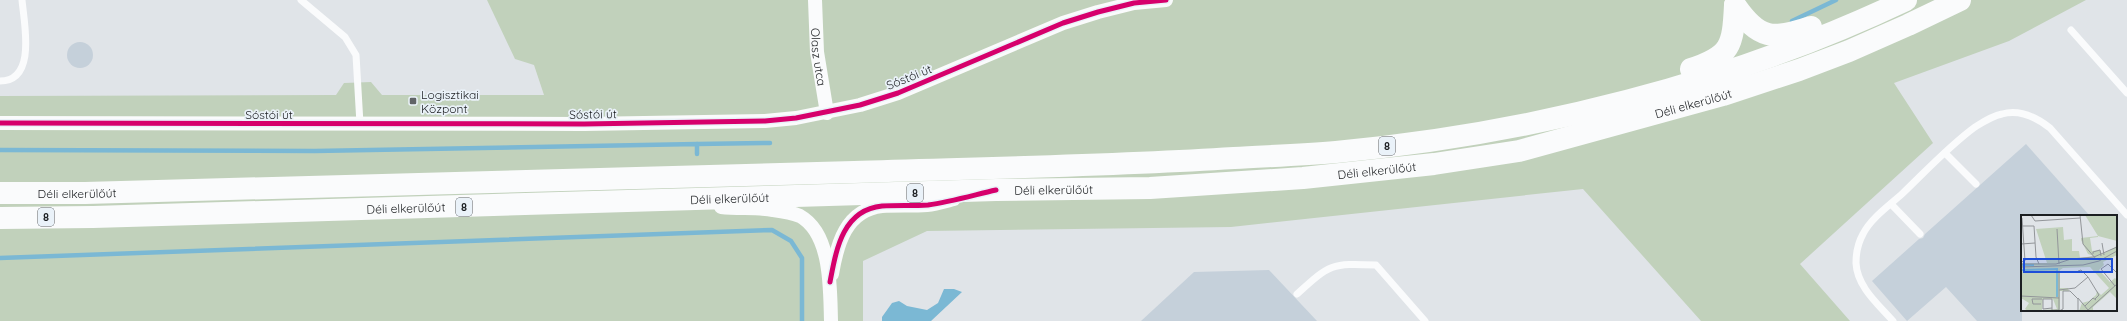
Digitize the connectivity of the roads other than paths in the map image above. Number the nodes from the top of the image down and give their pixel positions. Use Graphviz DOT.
graph roads {
  1 [pos="22,0"];
  2 [pos="301,0"];
  3 [pos="816,0"];
  4 [pos="1166,0"];
  5 [pos="1906,0"];
  6 [pos="1960,0"];
  7 [pos="1735,3"];
  8 [pos="1872,16"];
  9 [pos="2071,30"];
  10 [pos="0,81"];
  11 [pos="2127,93"];
  12 [pos="1634,99"];
  13 [pos="827,113"];
  14 [pos="0,123"];
  15 [pos="360,124"];
  16 [pos="1945,153"];
  17 [pos="1976,184"];
  18 [pos="996,190"];
  19 [pos="0,193"];
  20 [pos="671,201"];
  21 [pos="1891,204"];
  22 [pos="2127,215"];
  23 [pos="0,218"];
  24 [pos="1920,234"];
  25 [pos="830,282"];
  26 [pos="1297,294"];
  27 [pos="831,321"];
  28 [pos="1424,321"];
  29 [pos="1893,321"];
  1 -- 10 [label="lane"];
  2 -- 15 [label="lane"];
  3 -- 13 [label="street, Olasz utca"];
  4 -- 13 [label="street, Sóstói út"];
  5 -- 8 [label="main road, Déli elkerülőút / 8"];
  6 -- 18 [label="main road, Déli elkerülőút / 8"];
  7 -- 8 [label="main road"];
  7 -- 12 [label="main road"];
  8 -- 12 [label="main road, Déli elkerülőút / 8"];
  9 -- 11 [label="lane"];
  12 -- 19 [label="main road, Déli elkerülőút / 8"];
  13 -- 15 [label="street, Sóstói út"];
  14 -- 15 [label="street, Sóstói út"];
  16 -- 17 [label="lane"];
  16 -- 21 [label="lane"];
  16 -- 22 [label="lane"];
  18 -- 20 [label="main road, Déli elkerülőút / 8"];
  18 -- 25 [label="street"];
  20 -- 23 [label="main road, Déli elkerülőút / 8"];
  20 -- 25 [label="street"];
  21 -- 24 [label="lane"];
  21 -- 29 [label="lane"];
  25 -- 27 [label="street"];
  26 -- 28 [label="lane"];
}
